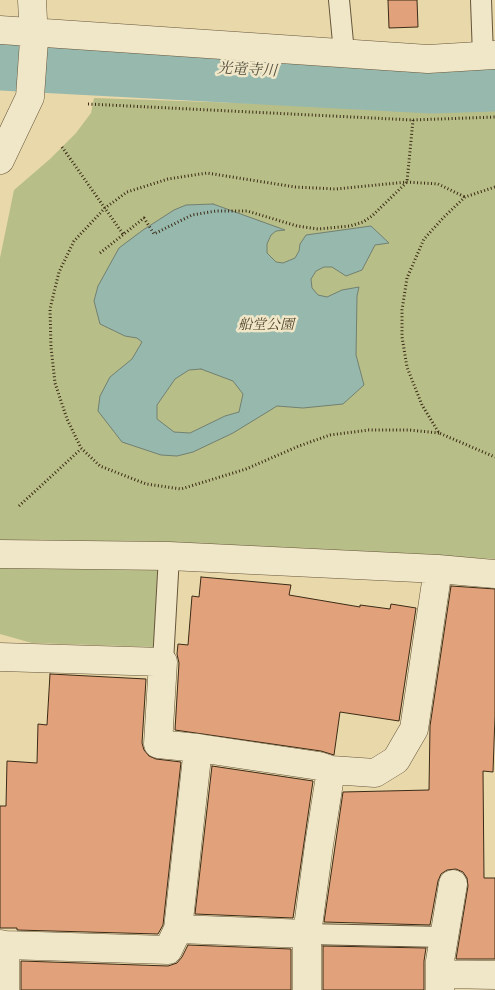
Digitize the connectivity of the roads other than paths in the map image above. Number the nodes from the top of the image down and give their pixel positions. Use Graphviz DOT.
graph roads {
  1 [pos="32,0"];
  2 [pos="339,0"];
  3 [pos="481,0"];
  4 [pos="0,30"];
  5 [pos="34,37"];
  6 [pos="344,54"];
  7 [pos="489,56"];
  8 [pos="0,160"];
  9 [pos="0,554"];
  10 [pos="169,556"];
  11 [pos="438,569"];
  12 [pos="495,574"];
  13 [pos="0,657"];
  14 [pos="163,662"];
  15 [pos="198,748"];
  16 [pos="332,770"];
  17 [pos="453,884"];
  18 [pos="178,929"];
  19 [pos="307,934"];
  20 [pos="444,937"];
  21 [pos="2,944"];
  22 [pos="495,975"];
  23 [pos="440,982"];
  24 [pos="5,990"];
  25 [pos="307,990"];
  1 -- 5 [label="street"];
  2 -- 6 [label="lane"];
  3 -- 7 [label="lane"];
  4 -- 5 [label="street"];
  5 -- 6 [label="street"];
  5 -- 8 [label="street"];
  6 -- 7 [label="street"];
  9 -- 10 [label="street"];
  10 -- 11 [label="street"];
  10 -- 14 [label="lane"];
  11 -- 12 [label="street"];
  11 -- 16 [label="street"];
  13 -- 14 [label="street"];
  14 -- 15 [label="street"];
  15 -- 16 [label="street"];
  15 -- 18 [label="street"];
  16 -- 19 [label="street"];
  17 -- 20 [label="street"];
  18 -- 19 [label="street"];
  18 -- 21 [label="street"];
  19 -- 20 [label="lane"];
  19 -- 25 [label="street"];
  20 -- 23 [label="street"];
  21 -- 24 [label="street"];
  22 -- 23 [label="street"];
}
